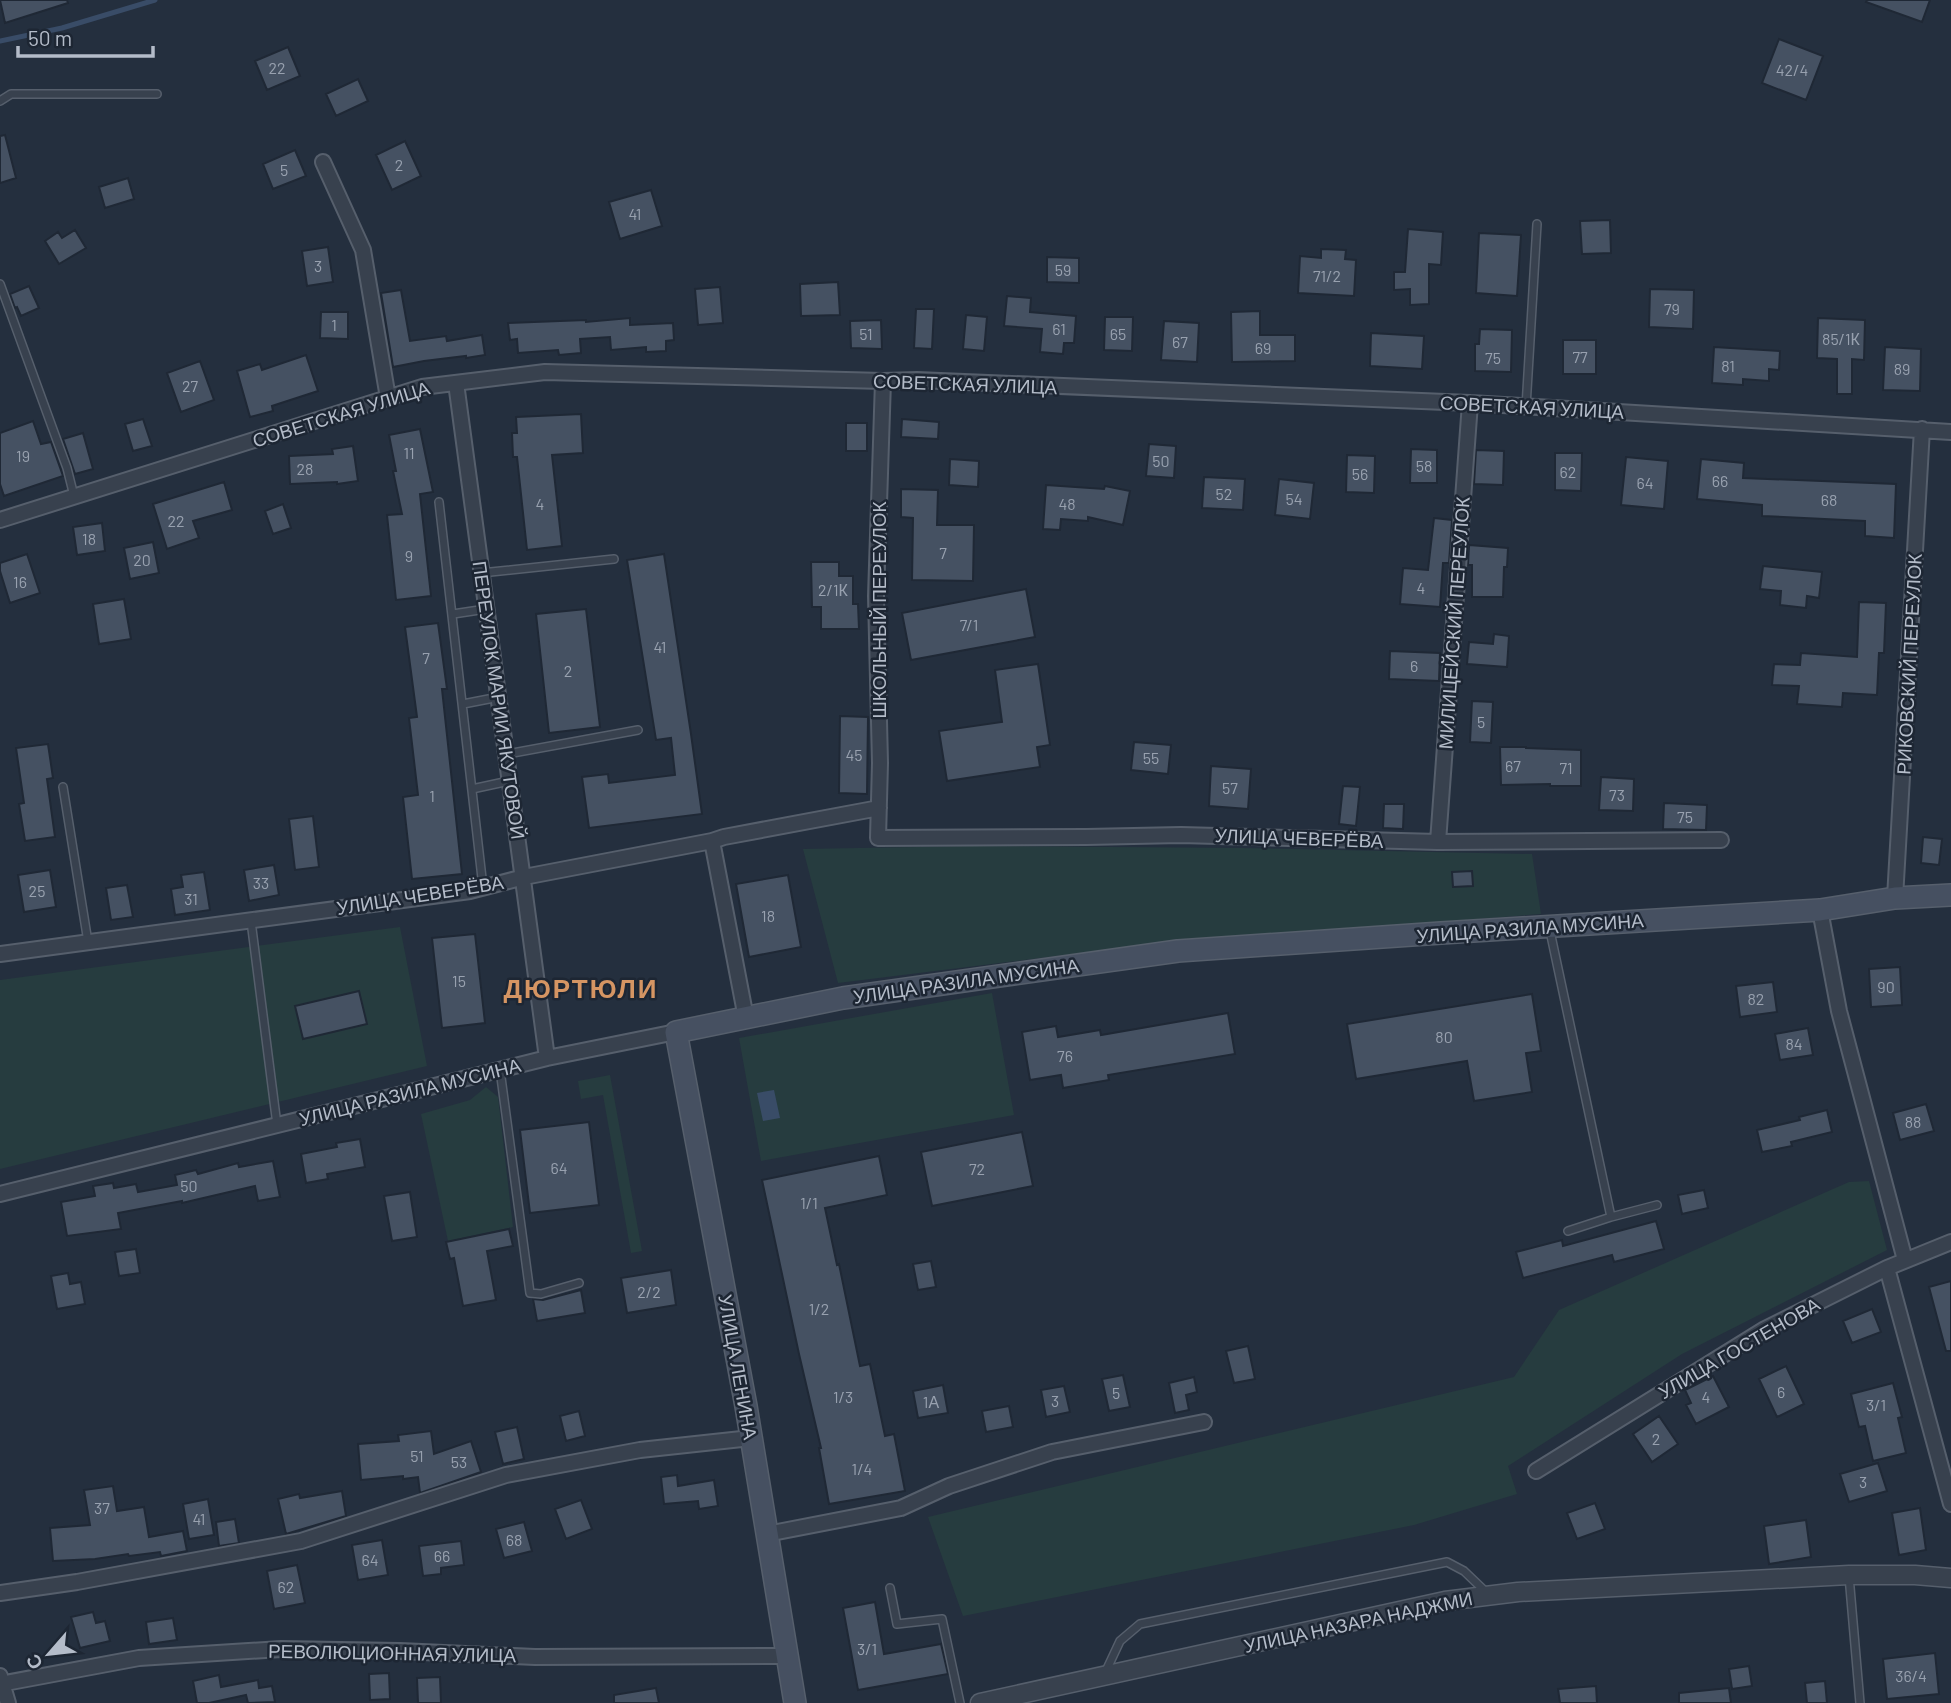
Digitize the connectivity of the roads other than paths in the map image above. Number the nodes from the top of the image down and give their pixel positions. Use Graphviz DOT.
graph roads {
  1 [pos="157,94"];
  2 [pos="0,101"];
  3 [pos="323,162"];
  4 [pos="1537,224"];
  5 [pos="0,284"];
  6 [pos="883,381"];
  7 [pos="456,383"];
  8 [pos="388,398"];
  9 [pos="1470,403"];
  10 [pos="1526,407"];
  11 [pos="1922,429"];
  12 [pos="1951,432"];
  13 [pos="74,496"];
  14 [pos="439,502"];
  15 [pos="0,520"];
  16 [pos="614,559"];
  17 [pos="481,573"];
  18 [pos="486,609"];
  19 [pos="453,614"];
  20 [pos="499,697"];
  21 [pos="463,704"];
  22 [pos="638,730"];
  23 [pos="507,754"];
  24 [pos="510,781"];
  25 [pos="64,787"];
  26 [pos="472,789"];
  27 [pos="879,808"];
  28 [pos="878,838"];
  29 [pos="1721,840"];
  30 [pos="712,841"];
  31 [pos="1438,842"];
  32 [pos="524,877"];
  33 [pos="483,887"];
  34 [pos="1951,895"];
  35 [pos="1895,898"];
  36 [pos="1820,910"];
  37 [pos="251,920"];
  38 [pos="1549,926"];
  39 [pos="88,942"];
  40 [pos="0,954"];
  41 [pos="746,1018"];
  42 [pos="676,1032"];
  43 [pos="547,1058"];
  44 [pos="499,1070"];
  45 [pos="277,1125"];
  46 [pos="0,1194"];
  47 [pos="1657,1205"];
  48 [pos="1611,1217"];
  49 [pos="1568,1231"];
  50 [pos="1951,1242"];
  51 [pos="1905,1260"];
  52 [pos="1887,1268"];
  53 [pos="579,1283"];
  54 [pos="1204,1422"];
  55 [pos="751,1438"];
  56 [pos="1536,1471"];
  57 [pos="1950,1499"];
  58 [pos="767,1534"];
  59 [pos="1849,1575"];
  60 [pos="1951,1578"];
  61 [pos="890,1588"];
  62 [pos="0,1593"];
  63 [pos="1490,1595"];
  64 [pos="786,1656"];
  65 [pos="1103,1677"];
  66 [pos="1,1681"];
  67 [pos="8,1703"];
  68 [pos="795,1703"];
  69 [pos="960,1703"];
  70 [pos="980,1703"];
  71 [pos="1860,1703"];
  1 -- 2 [label="lane"];
  3 -- 8 [label="street"];
  4 -- 10 [label="lane"];
  5 -- 13 [label="lane"];
  6 -- 7 [label="street, СОВЕТСКАЯ УЛИЦА"];
  6 -- 9 [label="street, СОВЕТСКАЯ УЛИЦА"];
  6 -- 27 [label="street, ШКОЛЬНЫЙ ПЕРЕУЛОК"];
  7 -- 8 [label="street, СОВЕТСКАЯ УЛИЦА"];
  7 -- 17 [label="street, ПЕРЕУЛОК МАРИИ ЯКУТОВОЙ"];
  8 -- 13 [label="street, СОВЕТСКАЯ УЛИЦА"];
  9 -- 10 [label="street, СОВЕТСКАЯ УЛИЦА"];
  9 -- 31 [label="street, МИЛИЦЕЙСКИЙ ПЕРЕУЛОК"];
  10 -- 11 [label="street, СОВЕТСКАЯ УЛИЦА"];
  11 -- 12 [label="street, СОВЕТСКАЯ УЛИЦА"];
  11 -- 35 [label="street, РИКОВСКИЙ ПЕРЕУЛОК"];
  13 -- 15 [label="street, СОВЕТСКАЯ УЛИЦА"];
  14 -- 19 [label="lane"];
  16 -- 17 [label="lane"];
  17 -- 18 [label="street, ПЕРЕУЛОК МАРИИ ЯКУТОВОЙ"];
  18 -- 19 [label="lane"];
  18 -- 20 [label="street, ПЕРЕУЛОК МАРИИ ЯКУТОВОЙ"];
  19 -- 21 [label="lane"];
  20 -- 21 [label="lane"];
  20 -- 23 [label="street, ПЕРЕУЛОК МАРИИ ЯКУТОВОЙ"];
  21 -- 26 [label="lane"];
  22 -- 23 [label="lane"];
  23 -- 24 [label="street, ПЕРЕУЛОК МАРИИ ЯКУТОВОЙ"];
  24 -- 26 [label="lane"];
  24 -- 32 [label="street, ПЕРЕУЛОК МАРИИ ЯКУТОВОЙ"];
  25 -- 39 [label="lane"];
  26 -- 33 [label="lane"];
  27 -- 28 [label="street, ШКОЛЬНЫЙ ПЕРЕУЛОК"];
  27 -- 30 [label="street, УЛИЦА ЧЕВЕРЁВА"];
  28 -- 31 [label="street, УЛИЦА ЧЕВЕРЁВА"];
  29 -- 31 [label="street, УЛИЦА ЧЕВЕРЁВА"];
  30 -- 32 [label="street, УЛИЦА ЧЕВЕРЁВА"];
  30 -- 41 [label="street"];
  32 -- 33 [label="street, УЛИЦА ЧЕВЕРЁВА"];
  32 -- 43 [label="street, ПЕРЕУЛОК МАРИИ ЯКУТОВОЙ"];
  33 -- 37 [label="street, УЛИЦА ЧЕВЕРЁВА"];
  34 -- 35 [label="main road, УЛИЦА РАЗИЛА МУСИНА"];
  35 -- 36 [label="main road, УЛИЦА РАЗИЛА МУСИНА"];
  36 -- 38 [label="main road, УЛИЦА РАЗИЛА МУСИНА"];
  36 -- 51 [label="street"];
  37 -- 39 [label="street, УЛИЦА ЧЕВЕРЁВА"];
  37 -- 45 [label="lane"];
  38 -- 41 [label="main road, УЛИЦА РАЗИЛА МУСИНА"];
  38 -- 48 [label="lane"];
  39 -- 40 [label="street, УЛИЦА ЧЕВЕРЁВА"];
  41 -- 42 [label="main road, УЛИЦА РАЗИЛА МУСИНА"];
  42 -- 43 [label="street, УЛИЦА РАЗИЛА МУСИНА"];
  42 -- 55 [label="main road, УЛИЦА ЛЕНИНА"];
  43 -- 44 [label="street, УЛИЦА РАЗИЛА МУСИНА"];
  44 -- 45 [label="street, УЛИЦА РАЗИЛА МУСИНА"];
  44 -- 53 [label="lane"];
  45 -- 46 [label="street, УЛИЦА РАЗИЛА МУСИНА"];
  47 -- 48 [label="lane"];
  48 -- 49 [label="lane"];
  50 -- 51 [label="street, УЛИЦА ГОСТЕНОВА"];
  51 -- 52 [label="street, УЛИЦА ГОСТЕНОВА"];
  52 -- 56 [label="street, УЛИЦА ГОСТЕНОВА"];
  52 -- 57 [label="street"];
  54 -- 58 [label="street"];
  55 -- 58 [label="main road, УЛИЦА ЛЕНИНА"];
  55 -- 62 [label="street"];
  58 -- 64 [label="main road, УЛИЦА ЛЕНИНА"];
  59 -- 60 [label="street, УЛИЦА НАЗАРА НАДЖМИ"];
  59 -- 63 [label="street, УЛИЦА НАЗАРА НАДЖМИ"];
  59 -- 71 [label="lane"];
  61 -- 69 [label="lane"];
  63 -- 65 [label="street, УЛИЦА НАЗАРА НАДЖМИ"];
  63 -- 65 [label="lane"];
  64 -- 66 [label="street, РЕВОЛЮЦИОННАЯ УЛИЦА"];
  64 -- 68 [label="main road, УЛИЦА ЛЕНИНА"];
  65 -- 70 [label="street, УЛИЦА НАЗАРА НАДЖМИ"];
  66 -- 67 [label="street"];
}
